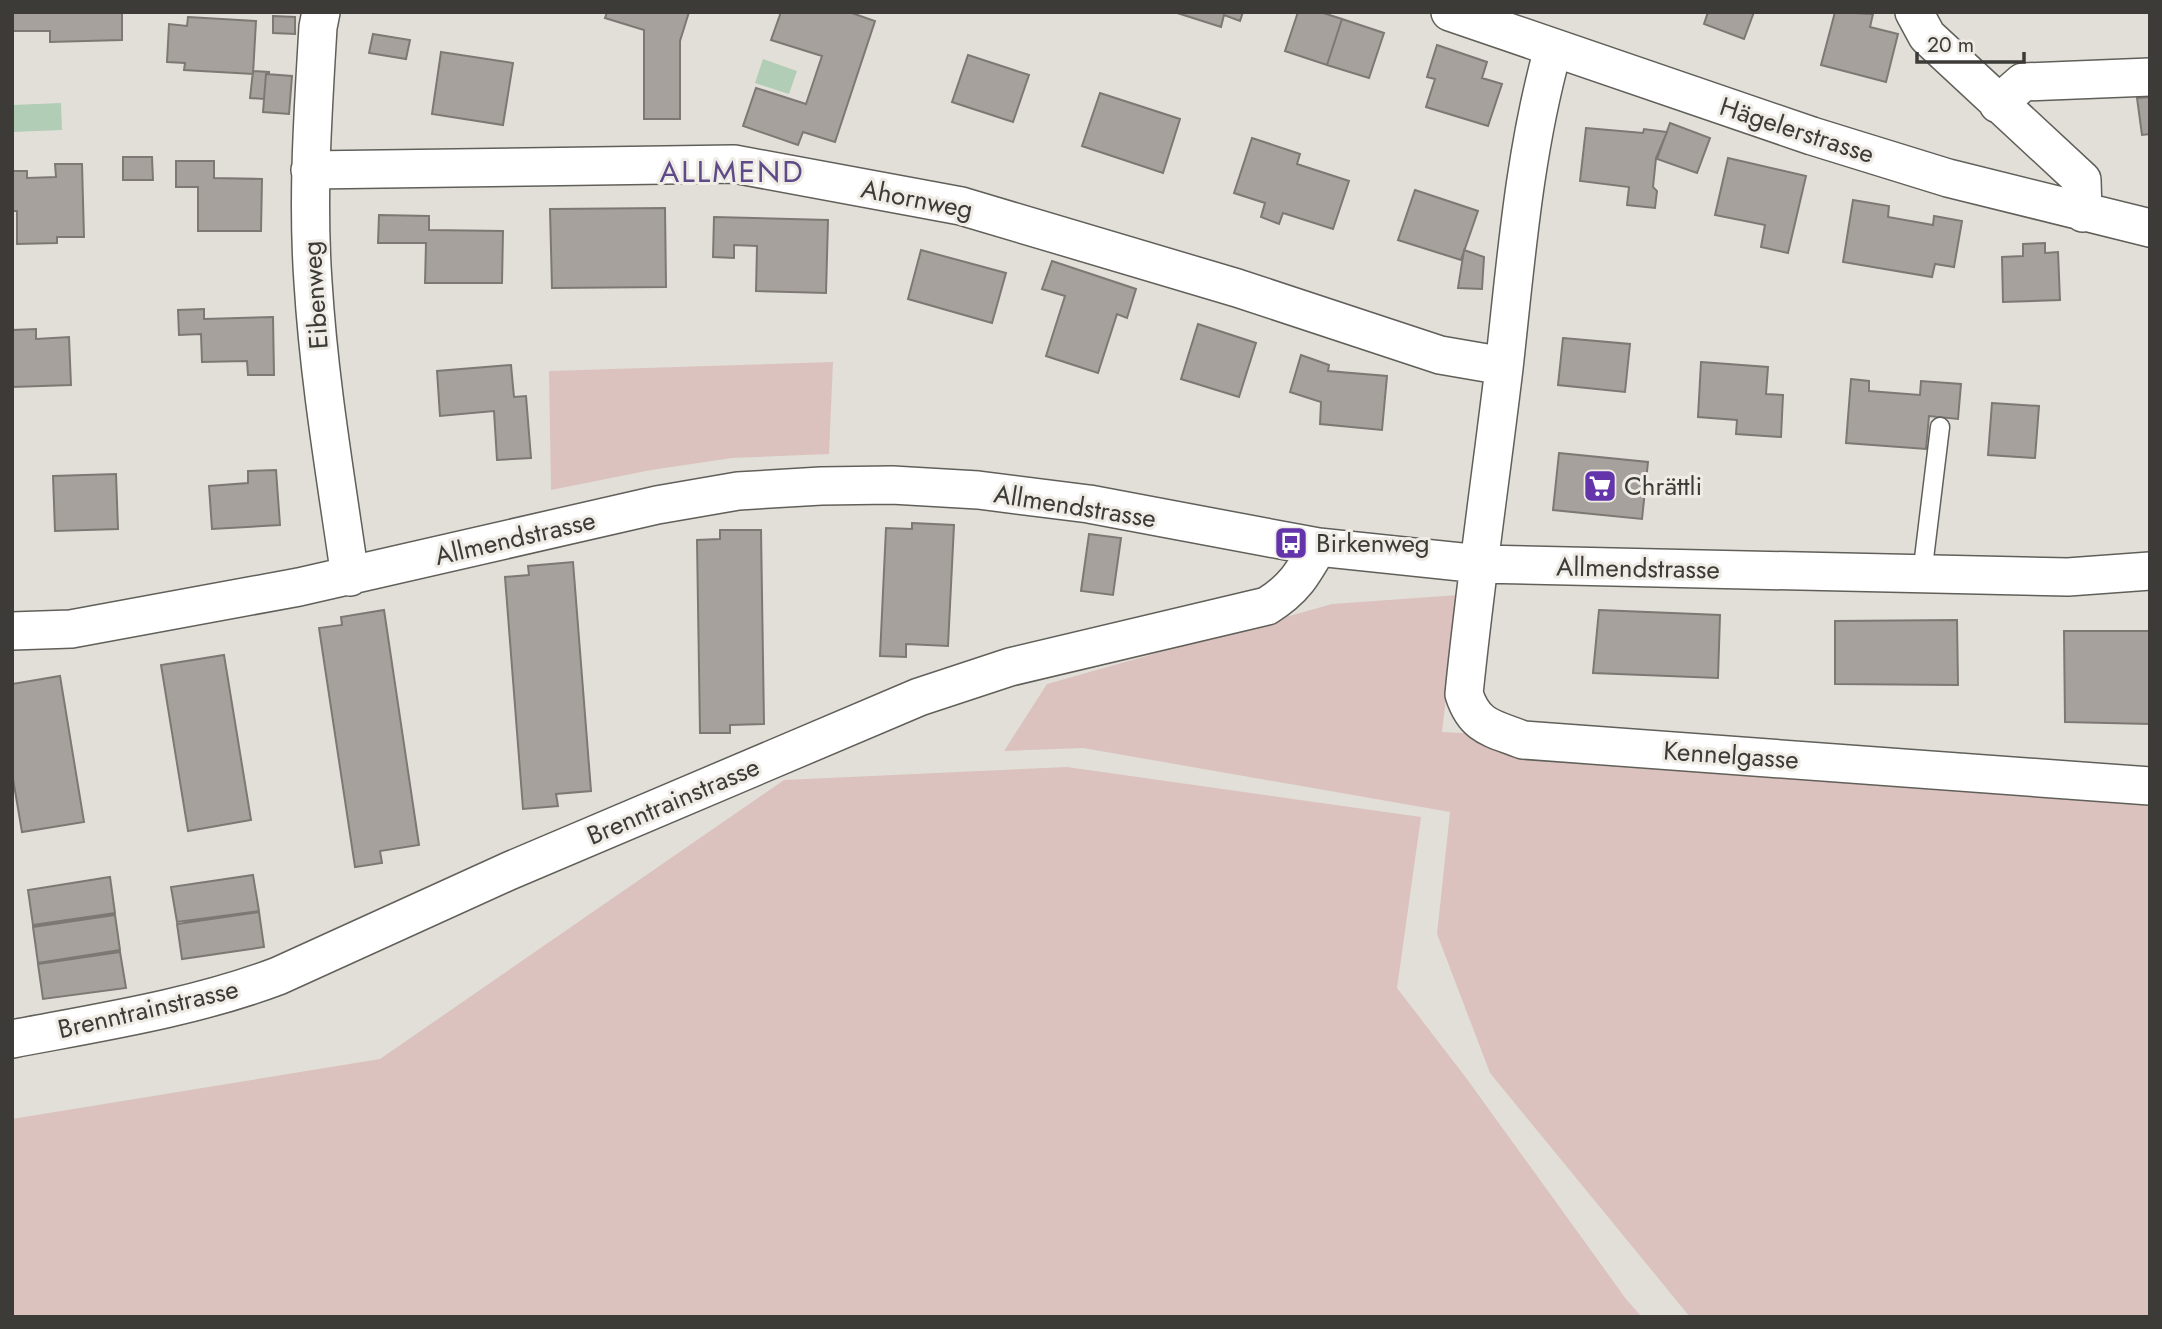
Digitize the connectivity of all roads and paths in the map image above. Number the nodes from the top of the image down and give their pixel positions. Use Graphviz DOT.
graph roads {
  1 [pos="321,12"];
  2 [pos="1451,12"];
  3 [pos="1914,12"];
  4 [pos="1553,49"];
  5 [pos="2150,77"];
  6 [pos="1998,104"];
  7 [pos="310,170"];
  8 [pos="2083,213"];
  9 [pos="2150,228"];
  10 [pos="1504,366"];
  11 [pos="1940,428"];
  12 [pos="1318,547"];
  13 [pos="1480,564"];
  14 [pos="2150,571"];
  15 [pos="1922,575"];
  16 [pos="350,577"];
  17 [pos="12,631"];
  18 [pos="2150,786"];
  19 [pos="12,1039"];
  1 -- 7 [label="street, Eibenweg"];
  2 -- 4 [label="street, Hägelerstrasse"];
  3 -- 6 [label="street"];
  4 -- 8 [label="street, Hägelerstrasse"];
  4 -- 10 [label="street"];
  5 -- 6 [label="street"];
  6 -- 8 [label="street"];
  7 -- 10 [label="street, Ahornweg"];
  7 -- 16 [label="street, Eibenweg"];
  8 -- 9 [label="street, Hägelerstrasse"];
  10 -- 13 [label="street"];
  11 -- 15 [label="lane"];
  12 -- 13 [label="street, Allmendstrasse"];
  12 -- 16 [label="street, Allmendstrasse"];
  12 -- 19 [label="street, Brenntrainstrasse"];
  13 -- 15 [label="street, Allmendstrasse"];
  13 -- 18 [label="street, Kennelgasse"];
  14 -- 15 [label="street, Allmendstrasse"];
  16 -- 17 [label="street, Allmendstrasse"];
}
